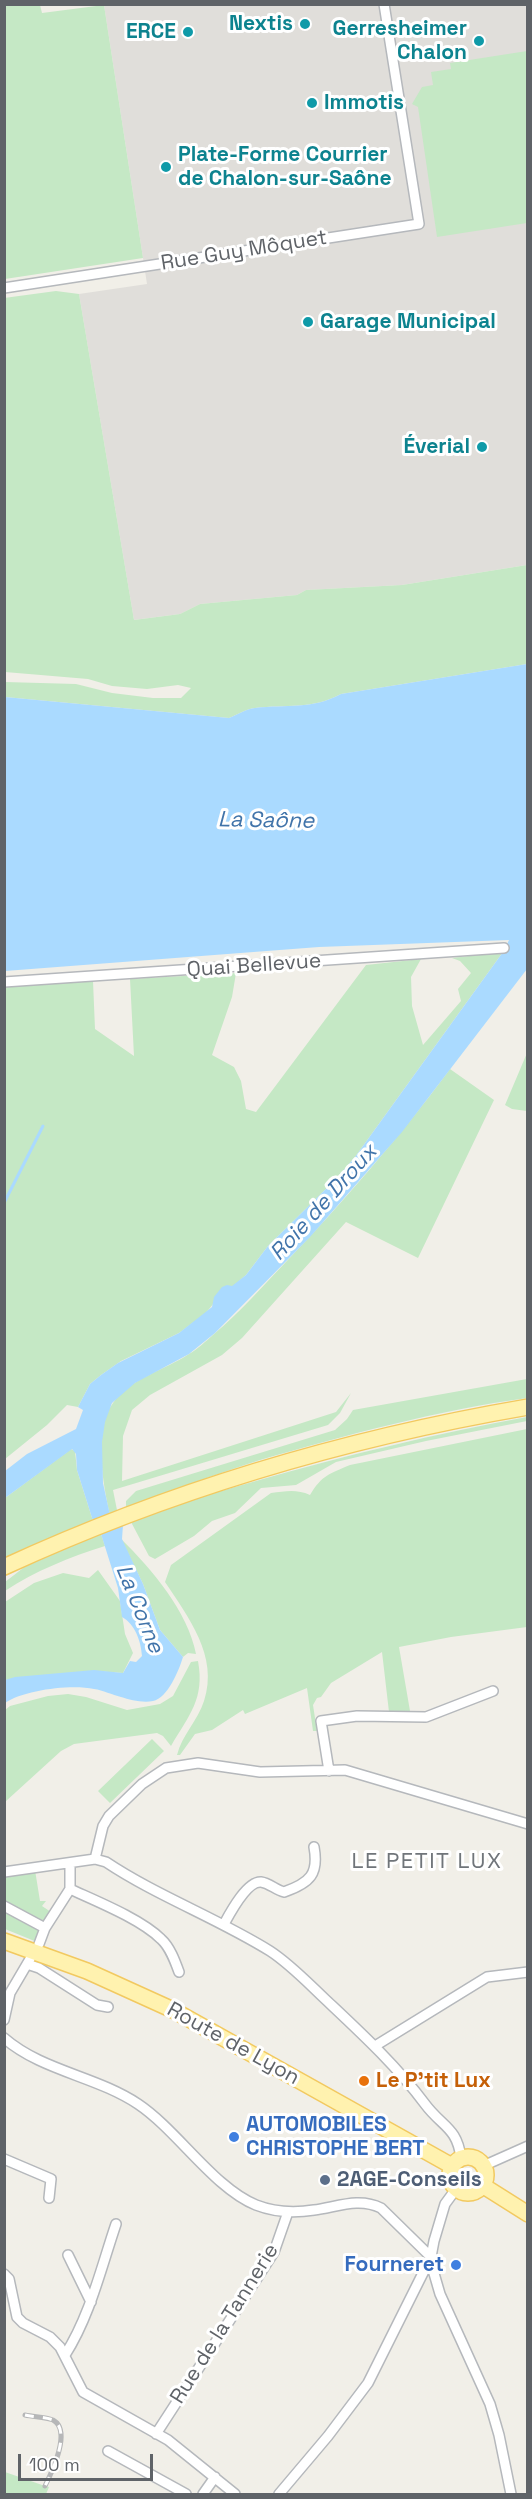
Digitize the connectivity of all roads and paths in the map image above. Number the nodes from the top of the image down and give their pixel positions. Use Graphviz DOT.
graph roads {
  1 [pos="384,4"];
  2 [pos="4,288"];
  3 [pos="504,948"];
  4 [pos="4,982"];
  5 [pos="528,1407"];
  6 [pos="4,1567"];
  7 [pos="493,1691"];
  8 [pos="329,1771"];
  9 [pos="528,1824"];
  10 [pos="314,1847"];
  11 [pos="95,1859"];
  12 [pos="70,1863"];
  13 [pos="4,1872"];
  14 [pos="70,1889"];
  15 [pos="4,1906"];
  16 [pos="224,1924"];
  17 [pos="45,1928"];
  18 [pos="4,1941"];
  19 [pos="39,1944"];
  20 [pos="179,1972"];
  21 [pos="528,1972"];
  22 [pos="108,2007"];
  23 [pos="4,2020"];
  24 [pos="4,2037"];
  25 [pos="375,2046"];
  26 [pos="528,2146"];
  27 [pos="4,2159"];
  28 [pos="457,2162"];
  29 [pos="483,2166"];
  30 [pos="482,2186"];
  31 [pos="456,2189"];
  32 [pos="49,2198"];
  33 [pos="288,2212"];
  34 [pos="528,2214"];
  35 [pos="116,2224"];
  36 [pos="68,2255"];
  37 [pos="431,2257"];
  38 [pos="4,2274"];
  39 [pos="91,2301"];
  40 [pos="65,2355"];
  41 [pos="156,2434"];
  42 [pos="108,2451"];
  43 [pos="215,2477"];
  44 [pos="284,2493"];
  45 [pos="186,2494"];
  46 [pos="203,2494"];
  47 [pos="236,2494"];
  48 [pos="511,2494"];
  1 -- 2 [label="street, Rue Guy Môquet"];
  3 -- 4 [label="street, Quai Bellevue"];
  5 -- 6 [label="main road"];
  7 -- 8 [label="street"];
  8 -- 9 [label="street"];
  8 -- 11 [label="street"];
  10 -- 16 [label="street"];
  11 -- 12 [label="street"];
  11 -- 16 [label="street"];
  12 -- 13 [label="street"];
  12 -- 14 [label="street"];
  14 -- 17 [label="street"];
  14 -- 20 [label="street"];
  15 -- 17 [label="street"];
  16 -- 25 [label="street"];
  17 -- 19 [label="street"];
  18 -- 28 [label="main road, Route de Lyon"];
  21 -- 25 [label="street"];
  22 -- 23 [label="street"];
  24 -- 33 [label="street"];
  25 -- 28 [label="street"];
  26 -- 29 [label="street"];
  27 -- 32 [label="street"];
  28 -- 29 [label="main road"];
  28 -- 31 [label="main road"];
  29 -- 30 [label="main road"];
  30 -- 31 [label="main road"];
  30 -- 34 [label="main road"];
  31 -- 37 [label="street"];
  33 -- 37 [label="street"];
  33 -- 41 [label="street, Rue de la Tannerie"];
  35 -- 39 [label="street"];
  36 -- 39 [label="street"];
  37 -- 44 [label="street"];
  37 -- 48 [label="street"];
  38 -- 40 [label="street"];
  39 -- 40 [label="street"];
  40 -- 41 [label="street"];
  41 -- 43 [label="street"];
  42 -- 45 [label="street"];
  43 -- 46 [label="street"];
  43 -- 47 [label="street"];
}
